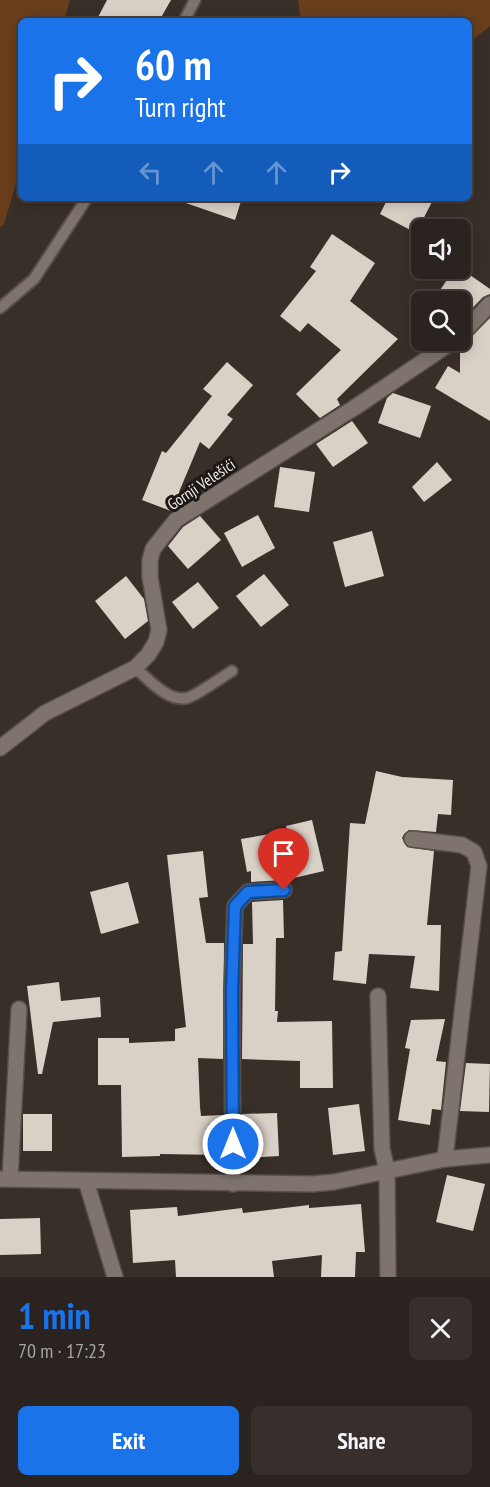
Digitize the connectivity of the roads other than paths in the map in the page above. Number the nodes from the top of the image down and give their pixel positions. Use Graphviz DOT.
graph roads {
  1 [pos="195,0"];
  2 [pos="186,18"];
  3 [pos="85,201"];
  4 [pos="490,304"];
  5 [pos="0,308"];
  6 [pos="471,324"];
  7 [pos="439,351"];
  8 [pos="135,668"];
  9 [pos="232,671"];
  10 [pos="0,748"];
  11 [pos="412,839"];
  12 [pos="284,890"];
  13 [pos="378,996"];
  14 [pos="19,1009"];
  15 [pos="490,1155"];
  16 [pos="445,1159"];
  17 [pos="387,1170"];
  18 [pos="5,1179"];
  19 [pos="86,1181"];
  20 [pos="233,1184"];
  21 [pos="115,1277"];
  22 [pos="388,1277"];
  1 -- 2 [label="lane"];
  3 -- 5 [label="lane"];
  4 -- 6 [label="street"];
  7 -- 8 [label="street, Gornji Velešići"];
  8 -- 9 [label="lane"];
  8 -- 10 [label="street, Gornji Velešići"];
  11 -- 16 [label="street"];
  12 -- 20 [label="street"];
  13 -- 17 [label="street"];
  14 -- 18 [label="street"];
  15 -- 16 [label="street"];
  16 -- 17 [label="street"];
  17 -- 20 [label="street"];
  17 -- 22 [label="street"];
  18 -- 19 [label="street"];
  19 -- 20 [label="street"];
  19 -- 21 [label="street"];
}
